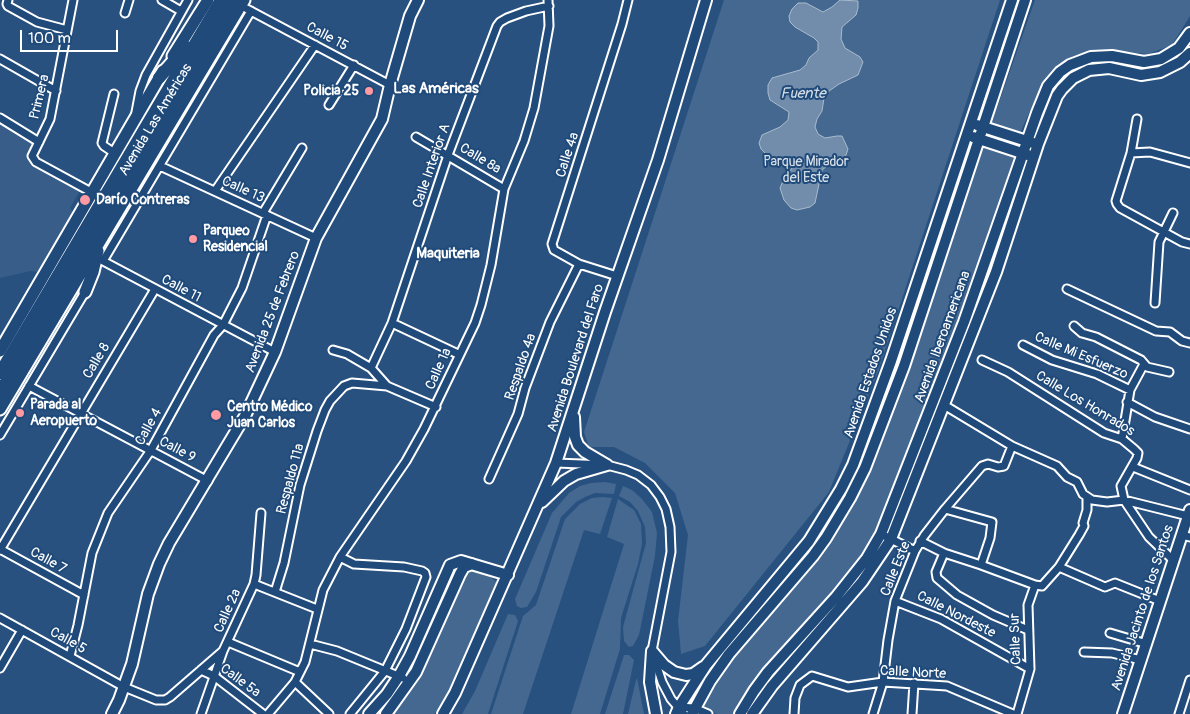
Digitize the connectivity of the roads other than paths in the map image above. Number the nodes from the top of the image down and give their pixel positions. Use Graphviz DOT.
graph roads {
  1 [pos="73,0"];
  2 [pos="129,0"];
  3 [pos="162,0"];
  4 [pos="188,0"];
  5 [pos="208,0"];
  6 [pos="221,0"];
  7 [pos="418,0"];
  8 [pos="628,0"];
  9 [pos="706,0"];
  10 [pos="1012,0"];
  11 [pos="1025,0"];
  12 [pos="8,2"];
  13 [pos="549,3"];
  14 [pos="242,4"];
  15 [pos="182,11"];
  16 [pos="125,13"];
  17 [pos="209,20"];
  18 [pos="66,30"];
  19 [pos="1190,34"];
  20 [pos="315,45"];
  21 [pos="1190,53"];
  22 [pos="0,59"];
  23 [pos="354,65"];
  24 [pos="159,78"];
  25 [pos="390,84"];
  26 [pos="56,91"];
  27 [pos="114,94"];
  28 [pos="328,105"];
  29 [pos="0,118"];
  30 [pos="1137,119"];
  31 [pos="134,122"];
  32 [pos="971,123"];
  33 [pos="982,127"];
  34 [pos="967,135"];
  35 [pos="416,137"];
  36 [pos="979,139"];
  37 [pos="1027,141"];
  38 [pos="39,142"];
  39 [pos="1038,144"];
  40 [pos="302,148"];
  41 [pos="1023,153"];
  42 [pos="1131,153"];
  43 [pos="116,154"];
  44 [pos="448,155"];
  45 [pos="1034,157"];
  46 [pos="1190,163"];
  47 [pos="160,166"];
  48 [pos="504,189"];
  49 [pos="215,191"];
  50 [pos="93,193"];
  51 [pos="1173,213"];
  52 [pos="265,214"];
  53 [pos="107,231"];
  54 [pos="1163,232"];
  55 [pos="316,238"];
  56 [pos="1190,244"];
  57 [pos="103,261"];
  58 [pos="579,264"];
  59 [pos="618,276"];
  60 [pos="155,289"];
  61 [pos="1067,289"];
  62 [pos="85,292"];
  63 [pos="1155,303"];
  64 [pos="392,323"];
  65 [pos="223,325"];
  66 [pos="1074,326"];
  67 [pos="1190,343"];
  68 [pos="1023,345"];
  69 [pos="333,350"];
  70 [pos="0,351"];
  71 [pos="275,352"];
  72 [pos="458,354"];
  73 [pos="982,360"];
  74 [pos="891,361"];
  75 [pos="1144,364"];
  76 [pos="904,366"];
  77 [pos="371,368"];
  78 [pos="1169,372"];
  79 [pos="0,373"];
  80 [pos="29,386"];
  81 [pos="387,386"];
  82 [pos="1130,390"];
  83 [pos="0,392"];
  84 [pos="1127,402"];
  85 [pos="944,405"];
  86 [pos="436,407"];
  87 [pos="0,409"];
  88 [pos="574,412"];
  89 [pos="81,413"];
  90 [pos="1190,429"];
  91 [pos="0,435"];
  92 [pos="1122,439"];
  93 [pos="1012,446"];
  94 [pos="151,450"];
  95 [pos="556,463"];
  96 [pos="607,465"];
  97 [pos="1132,467"];
  98 [pos="490,479"];
  99 [pos="208,481"];
  100 [pos="1190,490"];
  101 [pos="1087,498"];
  102 [pos="1124,500"];
  103 [pos="537,508"];
  104 [pos="945,509"];
  105 [pos="261,513"];
  106 [pos="1189,513"];
  107 [pos="1186,536"];
  108 [pos="886,537"];
  109 [pos="920,541"];
  110 [pos="0,549"];
  111 [pos="915,551"];
  112 [pos="944,553"];
  113 [pos="340,557"];
  114 [pos="1173,560"];
  115 [pos="472,564"];
  116 [pos="981,565"];
  117 [pos="1059,567"];
  118 [pos="508,575"];
  119 [pos="254,584"];
  120 [pos="1035,585"];
  121 [pos="275,592"];
  122 [pos="84,595"];
  123 [pos="896,600"];
  124 [pos="1160,601"];
  125 [pos="317,609"];
  126 [pos="0,618"];
  127 [pos="22,630"];
  128 [pos="1028,630"];
  129 [pos="1110,633"];
  130 [pos="228,642"];
  131 [pos="310,644"];
  132 [pos="1146,644"];
  133 [pos="223,651"];
  134 [pos="652,651"];
  135 [pos="1084,652"];
  136 [pos="70,656"];
  137 [pos="1141,660"];
  138 [pos="706,664"];
  139 [pos="0,668"];
  140 [pos="1030,669"];
  141 [pos="201,670"];
  142 [pos="386,670"];
  143 [pos="300,672"];
  144 [pos="214,676"];
  145 [pos="399,676"];
  146 [pos="1190,680"];
  147 [pos="410,681"];
  148 [pos="295,682"];
  149 [pos="883,682"];
  150 [pos="914,684"];
  151 [pos="124,687"];
  152 [pos="693,711"];
  153 [pos="680,712"];
  154 [pos="112,714"];
  155 [pos="201,714"];
  156 [pos="263,714"];
  157 [pos="268,714"];
  158 [pos="329,714"];
  159 [pos="350,714"];
  160 [pos="369,714"];
  161 [pos="386,714"];
  162 [pos="443,714"];
  163 [pos="656,714"];
  164 [pos="708,714"];
  165 [pos="740,714"];
  166 [pos="752,714"];
  167 [pos="794,714"];
  168 [pos="873,714"];
  169 [pos="912,714"];
  170 [pos="1013,714"];
  171 [pos="1017,714"];
  172 [pos="1123,714"];
  173 [pos="1179,714"];
  1 -- 18 [label="street, Primera"];
  2 -- 16 [label="street"];
  3 -- 15 [label="street"];
  4 -- 15 [label="street"];
  5 -- 24 [label="main road, Avenida Las Américas"];
  6 -- 17 [label="highway"];
  7 -- 25 [label="street, Avenida 25 de Febrero"];
  8 -- 58 [label="street, Calle 4a"];
  9 -- 59 [label="street, Avenida Boulevard del Faro"];
  10 -- 32 [label="street, Avenida Estados Unidos"];
  11 -- 33 [label="street, Avenida Estados Unidos"];
  12 -- 18 [label="street"];
  13 -- 44 [label="street, Calle Interior A"];
  13 -- 48 [label="street, Calle 1a"];
  14 -- 20 [label="street, Calle 15"];
  14 -- 47 [label="street"];
  14 -- 53 [label="main road, Avenida Las Américas"];
  14 -- 83 [label="highway"];
  15 -- 31 [label="street"];
  17 -- 24 [label="highway"];
  17 -- 79 [label="highway"];
  18 -- 26 [label="street, Primera"];
  19 -- 37 [label="street, Avenida Iberoamericana"];
  20 -- 23 [label="street, Calle 15"];
  20 -- 49 [label="street"];
  21 -- 39 [label="street, Avenida Iberoamericana"];
  22 -- 26 [label="street"];
  23 -- 25 [label="street, Calle 15"];
  23 -- 28 [label="street"];
  24 -- 31 [label="main road, Avenida Las Américas"];
  25 -- 55 [label="street, Avenida 25 de Febrero"];
  26 -- 38 [label="street, Primera"];
  27 -- 43 [label="street"];
  29 -- 38 [label="street"];
  30 -- 42 [label="street"];
  31 -- 43 [label="main road, Avenida Las Américas"];
  32 -- 33 [label="street"];
  32 -- 34 [label="street, Avenida Estados Unidos"];
  33 -- 36 [label="street, Avenida Estados Unidos"];
  33 -- 37 [label="street"];
  34 -- 36 [label="street"];
  34 -- 74 [label="street, Avenida Estados Unidos"];
  35 -- 44 [label="street, Calle 8a"];
  36 -- 41 [label="street"];
  36 -- 76 [label="street, Avenida Estados Unidos"];
  37 -- 39 [label="street"];
  37 -- 41 [label="street, Avenida Iberoamericana"];
  38 -- 50 [label="street, Primera"];
  39 -- 45 [label="street, Avenida Iberoamericana"];
  40 -- 52 [label="street, Calle 4"];
  41 -- 45 [label="street"];
  41 -- 108 [label="street, Avenida Iberoamericana"];
  42 -- 46 [label="street"];
  42 -- 54 [label="street"];
  43 -- 50 [label="main road, Avenida Las Américas"];
  44 -- 48 [label="street, Calle 8a"];
  44 -- 64 [label="street, Calle Interior A"];
  45 -- 85 [label="street, Avenida Iberoamericana"];
  47 -- 49 [label="street, Calle 13"];
  47 -- 57 [label="street"];
  48 -- 72 [label="street, Calle 1a"];
  49 -- 52 [label="street, Calle 13"];
  50 -- 70 [label="main road, Avenida Las Américas"];
  51 -- 54 [label="street"];
  52 -- 55 [label="street, Calle 13"];
  52 -- 65 [label="street, Calle 4"];
  53 -- 57 [label="street"];
  53 -- 62 [label="main road"];
  53 -- 87 [label="main road, Avenida Las Américas"];
  54 -- 56 [label="street"];
  54 -- 63 [label="street"];
  55 -- 71 [label="street, Avenida 25 de Febrero"];
  57 -- 60 [label="street, Calle 11"];
  58 -- 59 [label="street, Calle 4a"];
  58 -- 98 [label="street, Respaldo 4a"];
  59 -- 88 [label="street, Avenida Boulevard del Faro"];
  60 -- 65 [label="street, Calle 11"];
  60 -- 89 [label="street, Calle 8"];
  61 -- 67 [label="street"];
  62 -- 80 [label="street"];
  64 -- 72 [label="street"];
  64 -- 77 [label="street, Calle Interior A"];
  65 -- 71 [label="street, Calle 11"];
  65 -- 94 [label="street, Calle 4"];
  66 -- 75 [label="street"];
  68 -- 82 [label="street, Calle Mi Esfuerzo"];
  69 -- 77 [label="street"];
  71 -- 99 [label="street, Avenida 25 de Febrero"];
  72 -- 86 [label="street, Calle 1a"];
  73 -- 92 [label="street, Calle Los Honrados"];
  74 -- 76 [label="street"];
  74 -- 138 [label="street, Avenida Estados Unidos"];
  75 -- 78 [label="street"];
  75 -- 82 [label="street"];
  76 -- 152 [label="street, Avenida Estados Unidos"];
  77 -- 81 [label="street"];
  80 -- 89 [label="street, Calle 9"];
  80 -- 91 [label="street"];
  81 -- 86 [label="street, Respaldo 11a"];
  81 -- 121 [label="street, Respaldo 11a"];
  82 -- 84 [label="street"];
  84 -- 90 [label="street, Calle Mi Esfuerzo"];
  84 -- 92 [label="street"];
  85 -- 93 [label="street"];
  85 -- 108 [label="street, Avenida Iberoamericana"];
  86 -- 113 [label="street, Calle 1a"];
  88 -- 95 [label="street, Avenida Boulevard del Faro"];
  88 -- 96 [label="street"];
  89 -- 94 [label="street, Calle 9"];
  89 -- 110 [label="street, Calle 8"];
  92 -- 97 [label="street, Calle Los Honrados"];
  93 -- 101 [label="street"];
  93 -- 104 [label="street, Calle Este"];
  94 -- 99 [label="street, Calle 9"];
  94 -- 122 [label="street, Calle 4"];
  95 -- 96 [label="street"];
  95 -- 103 [label="street, Avenida Boulevard del Faro"];
  96 -- 103 [label="street"];
  96 -- 134 [label="street"];
  97 -- 100 [label="street"];
  97 -- 102 [label="street, Calle Los Honrados"];
  99 -- 151 [label="street, Avenida 25 de Febrero"];
  101 -- 102 [label="street"];
  101 -- 117 [label="street"];
  102 -- 106 [label="street"];
  102 -- 114 [label="street"];
  103 -- 118 [label="street, Avenida Boulevard del Faro"];
  104 -- 109 [label="street, Calle Este"];
  104 -- 116 [label="street"];
  105 -- 119 [label="street, Calle 2a"];
  106 -- 107 [label="street, Avenida Jacinto de los Santos"];
  107 -- 114 [label="street, Avenida Jacinto de los Santos"];
  108 -- 111 [label="street"];
  108 -- 165 [label="street, Avenida Iberoamericana"];
  108 -- 166 [label="street, Avenida Iberoamericana"];
  109 -- 111 [label="street, Calle Este"];
  109 -- 112 [label="street"];
  110 -- 122 [label="street, Calle 7"];
  111 -- 123 [label="street, Calle Este"];
  112 -- 116 [label="street"];
  112 -- 128 [label="street"];
  113 -- 125 [label="street, Calle 1a"];
  113 -- 142 [label="street"];
  114 -- 124 [label="street, Avenida Jacinto de los Santos"];
  115 -- 118 [label="street"];
  115 -- 145 [label="street"];
  115 -- 147 [label="street"];
  116 -- 120 [label="street"];
  117 -- 120 [label="street"];
  117 -- 124 [label="street"];
  118 -- 162 [label="street, Avenida Boulevard del Faro"];
  119 -- 121 [label="street"];
  119 -- 130 [label="street, Calle 2a"];
  120 -- 128 [label="street, Calle Sur"];
  121 -- 125 [label="street"];
  122 -- 136 [label="street, Calle 4"];
  123 -- 140 [label="street, Calle Nordeste"];
  123 -- 149 [label="street, Calle Este"];
  124 -- 132 [label="street, Avenida Jacinto de los Santos"];
  125 -- 131 [label="street, Calle 1a"];
  126 -- 127 [label="street, Calle 5"];
  127 -- 136 [label="street, Calle 5"];
  127 -- 139 [label="street"];
  128 -- 140 [label="street, Calle Sur"];
  129 -- 132 [label="street"];
  130 -- 133 [label="street, Calle 2a"];
  130 -- 143 [label="street"];
  131 -- 142 [label="street"];
  131 -- 143 [label="street, Calle 1a"];
  132 -- 137 [label="street, Avenida Jacinto de los Santos"];
  133 -- 141 [label="street, Calle 5a"];
  133 -- 144 [label="street, Calle 2a"];
  134 -- 138 [label="street"];
  134 -- 153 [label="street"];
  134 -- 163 [label="street"];
  135 -- 137 [label="street"];
  136 -- 151 [label="street, Calle 5"];
  137 -- 172 [label="street, Avenida Jacinto de los Santos"];
  138 -- 153 [label="street, Avenida Estados Unidos"];
  140 -- 171 [label="street, Calle Sur"];
  141 -- 144 [label="street, Calle 5a"];
  141 -- 151 [label="street, Calle 5a"];
  142 -- 145 [label="street"];
  142 -- 159 [label="street"];
  143 -- 148 [label="street, Calle 1a"];
  144 -- 155 [label="street, Calle 2a"];
  144 -- 156 [label="street, Calle 5a"];
  145 -- 147 [label="street"];
  145 -- 160 [label="street"];
  146 -- 173 [label="street"];
  147 -- 161 [label="street"];
  148 -- 157 [label="street, Calle 1a"];
  148 -- 158 [label="street"];
  149 -- 150 [label="street, Calle Norte"];
  149 -- 167 [label="street, Calle Norte"];
  149 -- 168 [label="street, Calle Este"];
  150 -- 169 [label="street"];
  150 -- 170 [label="street, Calle Norte"];
  151 -- 154 [label="street, Avenida 25 de Febrero"];
  152 -- 153 [label="street"];
  152 -- 164 [label="street"];
}
